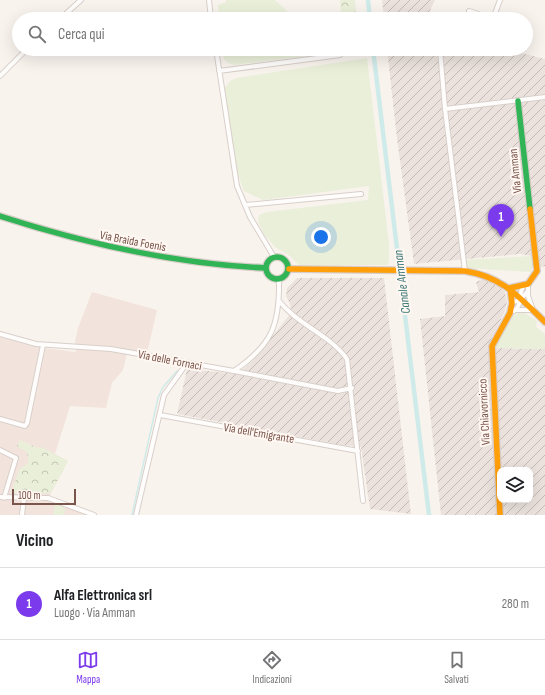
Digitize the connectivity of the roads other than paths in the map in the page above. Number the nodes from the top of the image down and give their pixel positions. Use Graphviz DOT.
graph roads {
  1 [pos="81,0"];
  2 [pos="209,0"];
  3 [pos="500,0"];
  4 [pos="469,11"];
  5 [pos="68,12"];
  6 [pos="211,12"];
  7 [pos="472,12"];
  8 [pos="496,12"];
  9 [pos="20,56"];
  10 [pos="217,56"];
  11 [pos="332,56"];
  12 [pos="441,56"];
  13 [pos="219,71"];
  14 [pos="0,76"];
  15 [pos="545,97"];
  16 [pos="518,100"];
  17 [pos="445,109"];
  18 [pos="361,194"];
  19 [pos="245,205"];
  20 [pos="0,216"];
  21 [pos="274,257"];
  22 [pos="266,268"];
  23 [pos="289,269"];
  24 [pos="465,271"];
  25 [pos="279,279"];
  26 [pos="526,286"];
  27 [pos="510,288"];
  28 [pos="528,291"];
  29 [pos="521,299"];
  30 [pos="279,300"];
  31 [pos="512,303"];
  32 [pos="533,310"];
  33 [pos="513,312"];
  34 [pos="545,322"];
  35 [pos="0,334"];
  36 [pos="43,345"];
  37 [pos="188,363"];
  38 [pos="234,370"];
  39 [pos="352,388"];
  40 [pos="160,415"];
  41 [pos="0,418"];
  42 [pos="0,450"];
  43 [pos="358,451"];
  44 [pos="2,498"];
  45 [pos="24,498"];
  46 [pos="363,501"];
  47 [pos="85,513"];
  48 [pos="22,515"];
  49 [pos="94,515"];
  50 [pos="136,515"];
  51 [pos="500,515"];
  1 -- 5 [label="street"];
  2 -- 6 [label="street"];
  3 -- 8 [label="street"];
  4 -- 7 [label="street"];
  9 -- 14 [label="street"];
  10 -- 13 [label="street"];
  11 -- 13 [label="street"];
  12 -- 17 [label="street"];
  13 -- 19 [label="street"];
  15 -- 16 [label="street"];
  16 -- 17 [label="street"];
  16 -- 26 [label="street, Via Amman"];
  17 -- 24 [label="street"];
  18 -- 19 [label="street"];
  19 -- 21 [label="street"];
  20 -- 22 [label="street, Via Braida Foenis"];
  21 -- 22 [label="street"];
  21 -- 23 [label="street"];
  22 -- 25 [label="street"];
  23 -- 24 [label="street"];
  23 -- 25 [label="street"];
  24 -- 27 [label="street"];
  25 -- 30 [label="street"];
  26 -- 27 [label="street"];
  26 -- 28 [label="street, Via Amman"];
  26 -- 29 [label="street, Via Amman"];
  27 -- 29 [label="street"];
  27 -- 31 [label="street, Via Chiavornicco"];
  28 -- 29 [label="street"];
  28 -- 32 [label="street, Via Amman"];
  29 -- 31 [label="street"];
  29 -- 32 [label="street"];
  29 -- 33 [label="street, Via Chiavornicco"];
  30 -- 38 [label="street"];
  30 -- 39 [label="street"];
  31 -- 33 [label="street, Via Chiavornicco"];
  32 -- 33 [label="street"];
  32 -- 34 [label="street"];
  33 -- 51 [label="street, Via Chiavornicco"];
  35 -- 36 [label="street, Via delle Fornaci"];
  36 -- 37 [label="street, Via delle Fornaci"];
  36 -- 41 [label="street"];
  37 -- 38 [label="street, Via delle Fornaci"];
  37 -- 40 [label="street"];
  38 -- 39 [label="street, Via delle Fornaci"];
  39 -- 43 [label="street"];
  40 -- 43 [label="street, Via dell'Emigrante"];
  40 -- 50 [label="street"];
  42 -- 44 [label="street"];
  43 -- 46 [label="street"];
  44 -- 45 [label="street"];
  45 -- 47 [label="street"];
  45 -- 48 [label="street"];
  47 -- 49 [label="street"];
}
